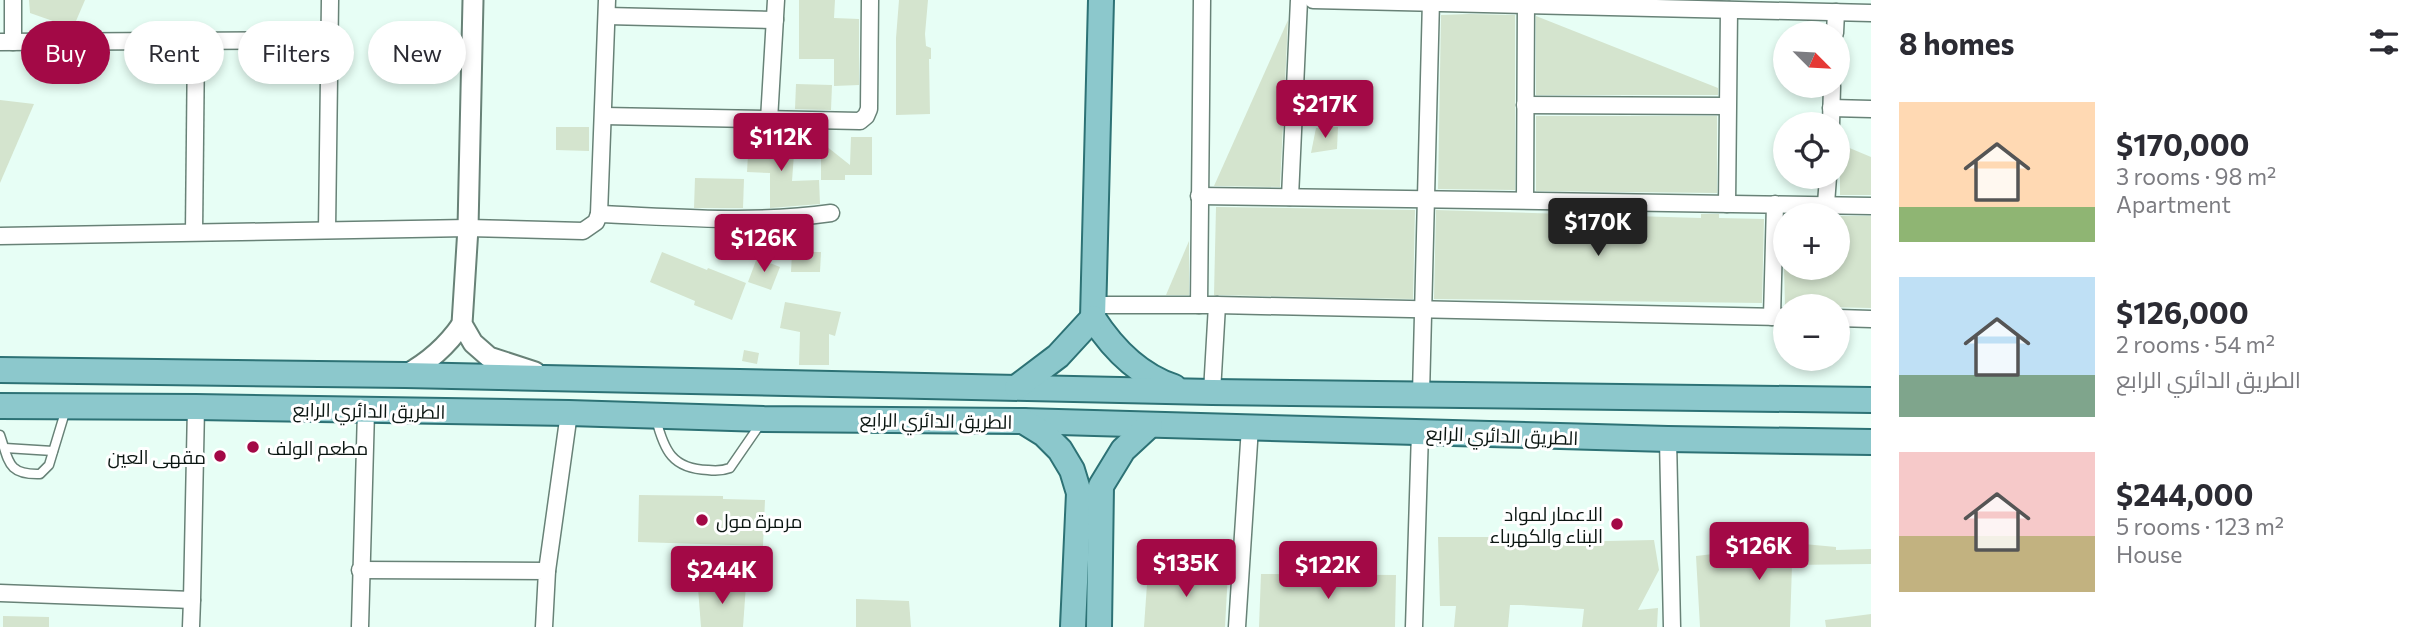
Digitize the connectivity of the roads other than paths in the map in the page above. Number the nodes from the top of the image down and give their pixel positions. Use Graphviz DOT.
graph roads {
  1 [pos="13,0"];
  2 [pos="330,0"];
  3 [pos="473,0"];
  4 [pos="776,0"];
  5 [pos="870,0"];
  6 [pos="1101,0"];
  7 [pos="1202,0"];
  8 [pos="1299,0"];
  9 [pos="1313,0"];
  10 [pos="1431,2"];
  11 [pos="1526,3"];
  12 [pos="607,8"];
  13 [pos="1729,10"];
  14 [pos="1836,12"];
  15 [pos="1871,13"];
  16 [pos="775,19"];
  17 [pos="329,21"];
  18 [pos="1836,21"];
  19 [pos="7,42"];
  20 [pos="124,42"];
  21 [pos="196,84"];
  22 [pos="328,84"];
  23 [pos="1525,105"];
  24 [pos="1727,106"];
  25 [pos="1871,108"];
  26 [pos="1850,112"];
  27 [pos="604,116"];
  28 [pos="769,120"];
  29 [pos="1199,196"];
  30 [pos="1290,197"];
  31 [pos="1525,200"];
  32 [pos="1425,201"];
  33 [pos="1727,204"];
  34 [pos="1773,204"];
  35 [pos="1850,205"];
  36 [pos="1871,206"];
  37 [pos="831,213"];
  38 [pos="599,214"];
  39 [pos="468,229"];
  40 [pos="327,230"];
  41 [pos="194,232"];
  42 [pos="0,236"];
  43 [pos="1199,305"];
  44 [pos="1217,305"];
  45 [pos="1424,309"];
  46 [pos="1094,312"];
  47 [pos="1773,317"];
  48 [pos="1850,318"];
  49 [pos="1871,319"];
  50 [pos="462,324"];
  51 [pos="0,370"];
  52 [pos="299,374"];
  53 [pos="393,375"];
  54 [pos="559,378"];
  55 [pos="1017,387"];
  56 [pos="1186,391"];
  57 [pos="1212,392"];
  58 [pos="1421,394"];
  59 [pos="1869,405"];
  60 [pos="0,406"];
  61 [pos="67,406"];
  62 [pos="196,407"];
  63 [pos="298,409"];
  64 [pos="374,411"];
  65 [pos="569,413"];
  66 [pos="655,416"];
  67 [pos="764,419"];
  68 [pos="1023,421"];
  69 [pos="1150,425"];
  70 [pos="1250,427"];
  71 [pos="1420,432"];
  72 [pos="0,435"];
  73 [pos="1868,437"];
  74 [pos="1668,439"];
  75 [pos="5,448"];
  76 [pos="53,451"];
  77 [pos="360,570"];
  78 [pos="547,572"];
  79 [pos="0,593"];
  80 [pos="192,600"];
  81 [pos="191,627"];
  82 [pos="360,627"];
  83 [pos="544,627"];
  84 [pos="1073,627"];
  85 [pos="1099,627"];
  86 [pos="1237,627"];
  87 [pos="1414,627"];
  88 [pos="1672,627"];
  1 -- 19 [label="street"];
  2 -- 17 [label="street"];
  3 -- 39 [label="street"];
  4 -- 16 [label="street"];
  5 -- 28 [label="street"];
  6 -- 46 [label="main road"];
  7 -- 29 [label="street"];
  8 -- 30 [label="street"];
  9 -- 10 [label="street"];
  10 -- 11 [label="street"];
  10 -- 32 [label="street"];
  11 -- 13 [label="street"];
  11 -- 23 [label="street"];
  12 -- 16 [label="street"];
  12 -- 27 [label="street"];
  13 -- 14 [label="street"];
  13 -- 24 [label="street"];
  14 -- 15 [label="street"];
  14 -- 18 [label="street"];
  16 -- 28 [label="street"];
  19 -- 20 [label="street"];
  21 -- 41 [label="street"];
  22 -- 40 [label="street"];
  23 -- 24 [label="street"];
  23 -- 31 [label="street"];
  24 -- 33 [label="street"];
  25 -- 26 [label="street"];
  27 -- 28 [label="street"];
  27 -- 38 [label="street"];
  29 -- 30 [label="street"];
  29 -- 43 [label="street"];
  30 -- 32 [label="street"];
  31 -- 32 [label="street"];
  31 -- 33 [label="street"];
  32 -- 45 [label="street"];
  33 -- 34 [label="street"];
  35 -- 36 [label="street"];
  37 -- 38 [label="street"];
  38 -- 39 [label="street"];
  39 -- 40 [label="street"];
  39 -- 50 [label="street"];
  40 -- 41 [label="street"];
  41 -- 42 [label="street"];
  43 -- 44 [label="street"];
  43 -- 46 [label="street"];
  44 -- 45 [label="street"];
  44 -- 57 [label="street"];
  45 -- 47 [label="street"];
  45 -- 58 [label="street"];
  46 -- 55 [label="main road"];
  46 -- 56 [label="main road"];
  48 -- 49 [label="street"];
  50 -- 53 [label="street"];
  50 -- 54 [label="street"];
  51 -- 52 [label="main road, الطريق الدائري الرابع"];
  52 -- 53 [label="main road, الطريق الدائري الرابع"];
  52 -- 63 [label="main road"];
  53 -- 54 [label="main road, الطريق الدائري الرابع"];
  53 -- 64 [label="main road"];
  54 -- 55 [label="main road, الطريق الدائري الرابع"];
  55 -- 56 [label="main road, الطريق الدائري الرابع"];
  56 -- 57 [label="main road, الطريق الدائري الرابع"];
  57 -- 58 [label="main road, الطريق الدائري الرابع"];
  58 -- 59 [label="main road, الطريق الدائري الرابع"];
  60 -- 61 [label="main road, الطريق الدائري الرابع"];
  61 -- 62 [label="main road, الطريق الدائري الرابع"];
  61 -- 76 [label="lane"];
  62 -- 63 [label="main road, الطريق الدائري الرابع"];
  62 -- 80 [label="street"];
  63 -- 64 [label="main road, الطريق الدائري الرابع"];
  64 -- 65 [label="main road, الطريق الدائري الرابع"];
  64 -- 77 [label="street"];
  65 -- 66 [label="main road, الطريق الدائري الرابع"];
  65 -- 78 [label="street"];
  66 -- 67 [label="main road, الطريق الدائري الرابع"];
  66 -- 67 [label="lane"];
  67 -- 68 [label="main road, الطريق الدائري الرابع"];
  68 -- 69 [label="main road, الطريق الدائري الرابع"];
  68 -- 84 [label="main road"];
  69 -- 70 [label="main road, الطريق الدائري الرابع"];
  69 -- 85 [label="main road"];
  70 -- 71 [label="main road, الطريق الدائري الرابع"];
  70 -- 86 [label="street"];
  71 -- 74 [label="main road, الطريق الدائري الرابع"];
  71 -- 87 [label="street"];
  72 -- 75 [label="lane"];
  73 -- 74 [label="main road, الطريق الدائري الرابع"];
  74 -- 88 [label="street"];
  75 -- 76 [label="lane"];
  75 -- 76 [label="lane"];
  77 -- 78 [label="street"];
  77 -- 82 [label="street"];
  78 -- 83 [label="street"];
  79 -- 80 [label="street"];
  80 -- 81 [label="street"];
}
